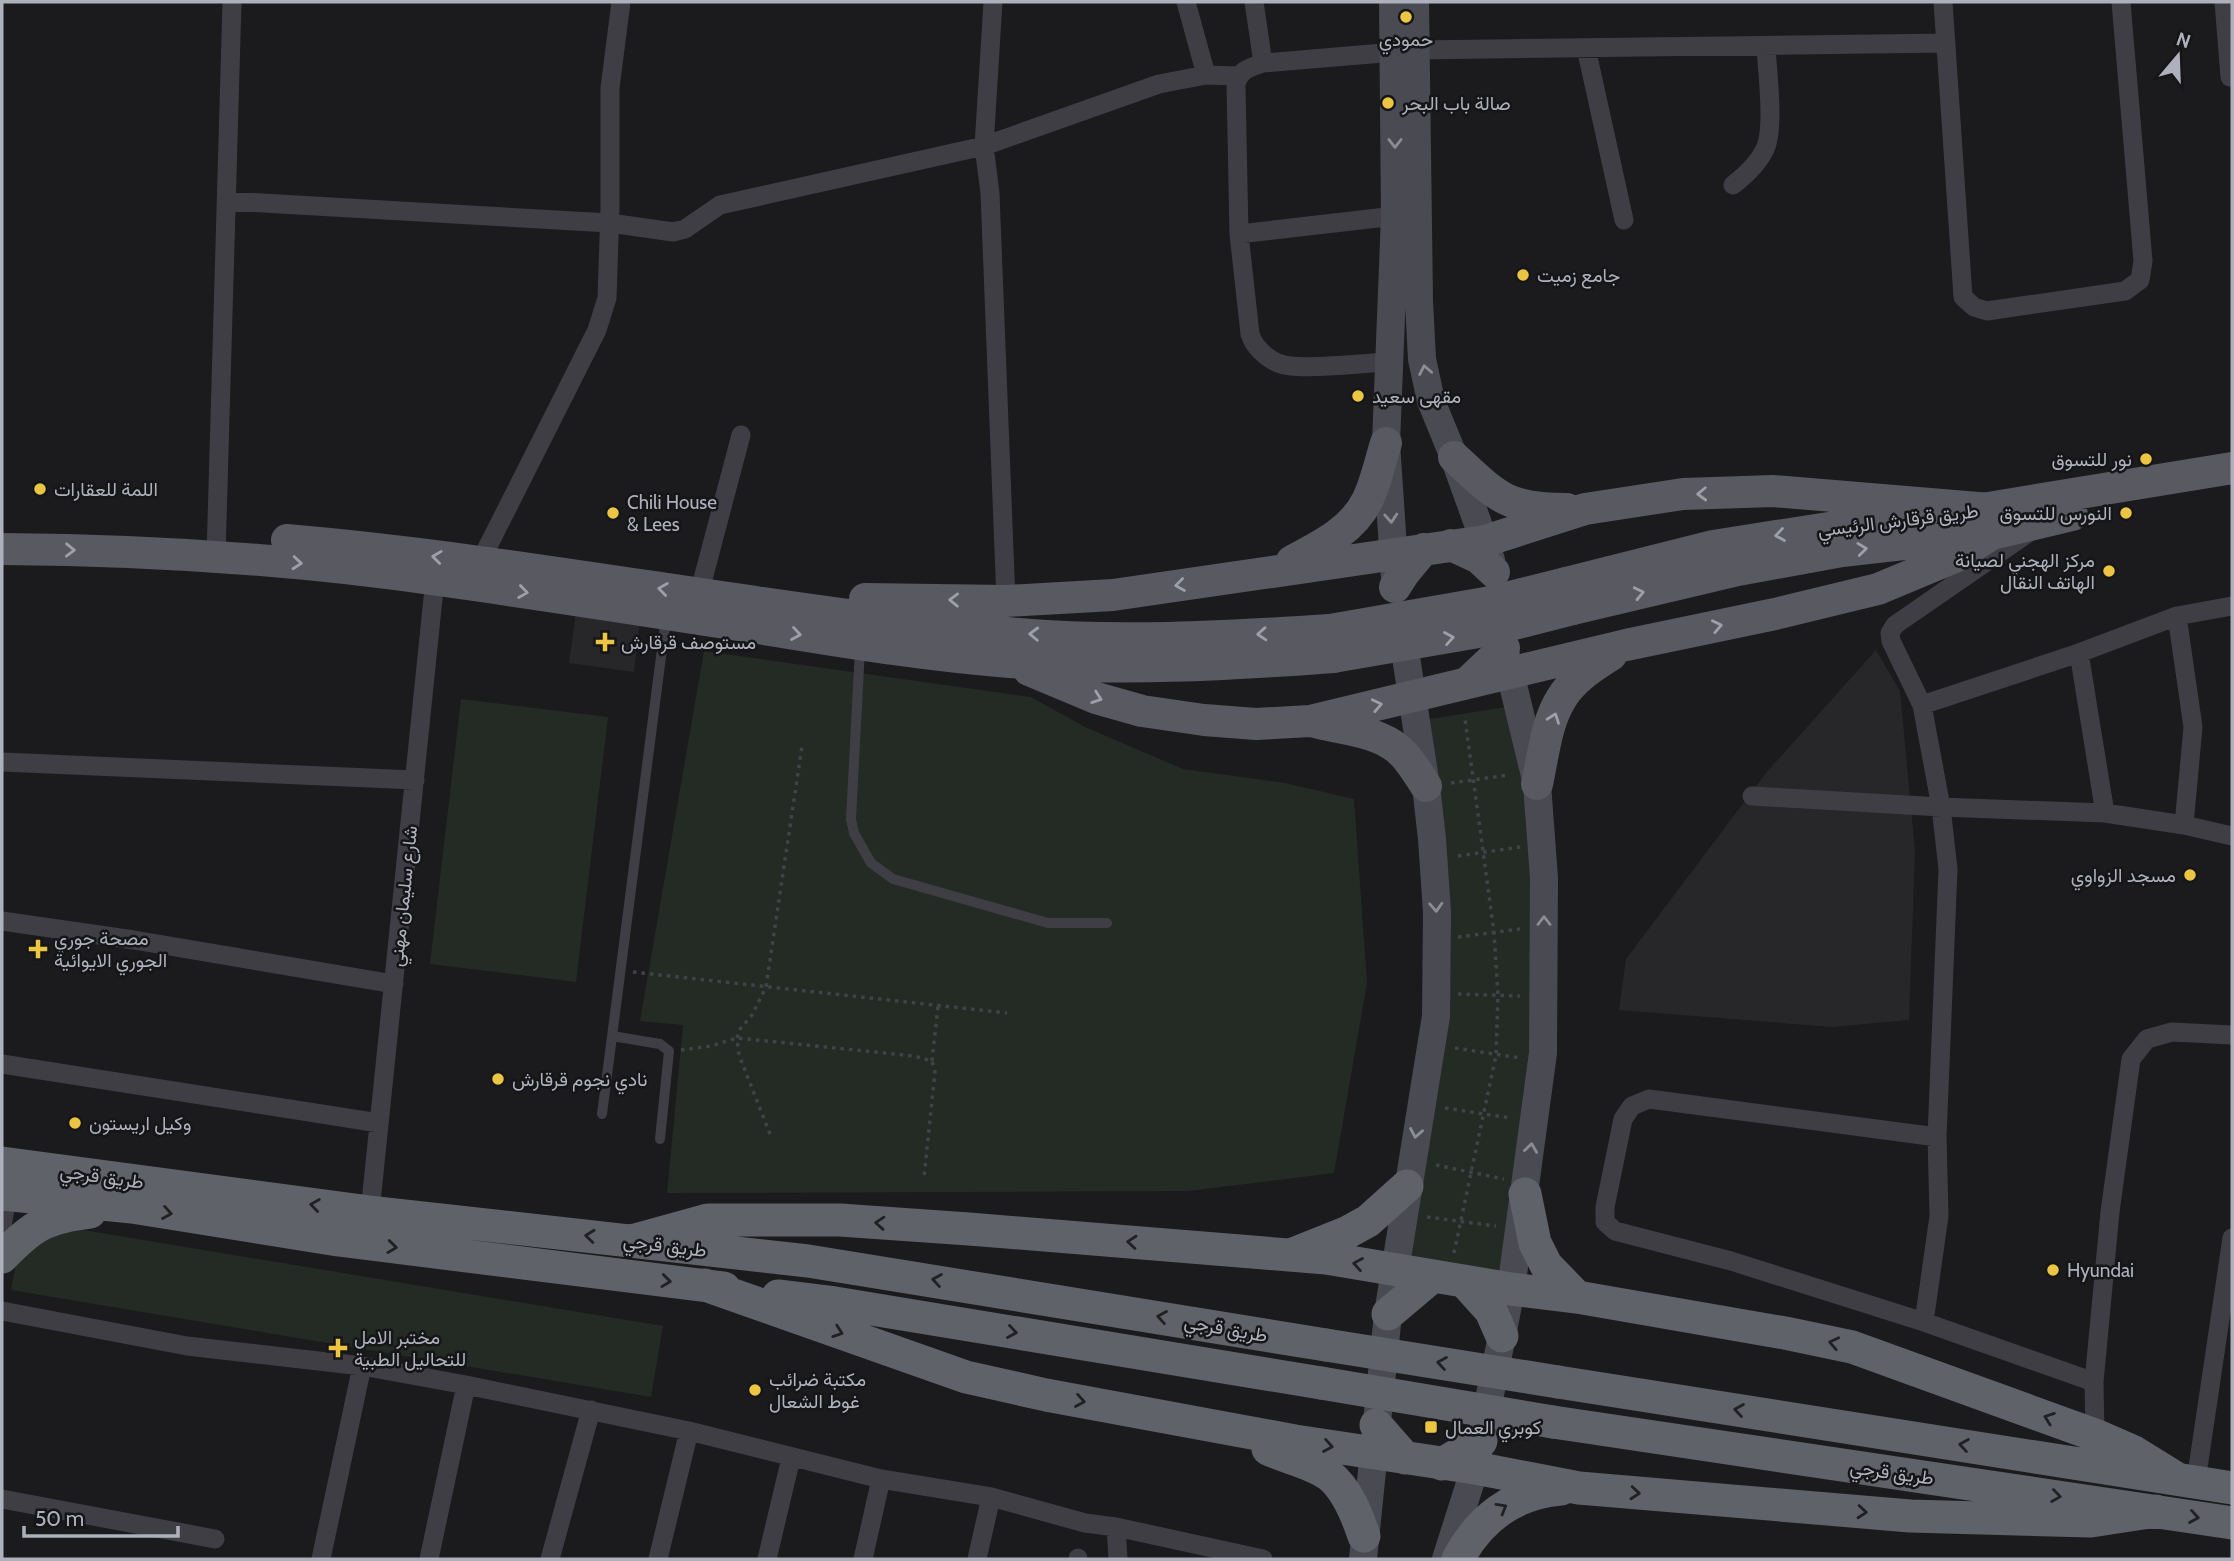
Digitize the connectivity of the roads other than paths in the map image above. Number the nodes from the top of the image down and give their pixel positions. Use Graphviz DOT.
graph roads {
  1 [pos="232,2"];
  2 [pos="621,2"];
  3 [pos="993,2"];
  4 [pos="1186,2"];
  5 [pos="1254,2"];
  6 [pos="1393,2"];
  7 [pos="1415,2"];
  8 [pos="1943,2"];
  9 [pos="2121,2"];
  10 [pos="2224,2"];
  11 [pos="1946,43"];
  12 [pos="1766,46"];
  13 [pos="1586,48"];
  14 [pos="1406,51"];
  15 [pos="1263,63"];
  16 [pos="1206,75"];
  17 [pos="1238,76"];
  18 [pos="2231,77"];
  19 [pos="984,146"];
  20 [pos="1732,185"];
  21 [pos="227,201"];
  22 [pos="1395,216"];
  23 [pos="1624,220"];
  24 [pos="610,223"];
  25 [pos="1239,234"];
  26 [pos="1390,362"];
  27 [pos="741,435"];
  28 [pos="1386,443"];
  29 [pos="1454,457"];
  30 [pos="2232,468"];
  31 [pos="2232,486"];
  32 [pos="1585,509"];
  33 [pos="1991,521"];
  34 [pos="2045,521"];
  35 [pos="2,527"];
  36 [pos="1485,541"];
  37 [pos="217,545"];
  38 [pos="1423,549"];
  39 [pos="2,550"];
  40 [pos="480,562"];
  41 [pos="1272,572"];
  42 [pos="1494,572"];
  43 [pos="435,579"];
  44 [pos="1395,587"];
  45 [pos="699,594"];
  46 [pos="1006,601"];
  47 [pos="2232,606"];
  48 [pos="817,611"];
  49 [pos="666,614"];
  50 [pos="2177,616"];
  51 [pos="1331,644"];
  52 [pos="861,645"];
  53 [pos="1626,645"];
  54 [pos="2079,653"];
  55 [pos="1507,660"];
  56 [pos="1012,663"];
  57 [pos="1410,685"];
  58 [pos="1922,705"];
  59 [pos="1310,721"];
  60 [pos="2,762"];
  61 [pos="1529,779"];
  62 [pos="415,780"];
  63 [pos="1438,784"];
  64 [pos="1752,796"];
  65 [pos="1941,807"];
  66 [pos="2105,813"];
  67 [pos="2184,825"];
  68 [pos="2232,836"];
  69 [pos="2,921"];
  70 [pos="1107,923"];
  71 [pos="394,984"];
  72 [pos="2232,1035"];
  73 [pos="612,1036"];
  74 [pos="2,1064"];
  75 [pos="602,1114"];
  76 [pos="379,1123"];
  77 [pos="1937,1137"];
  78 [pos="660,1139"];
  79 [pos="1518,1187"];
  80 [pos="5,1188"];
  81 [pos="1418,1188"];
  82 [pos="132,1208"];
  83 [pos="370,1212"];
  84 [pos="2232,1238"];
  85 [pos="632,1241"];
  86 [pos="1292,1255"];
  87 [pos="2,1256"];
  88 [pos="1396,1270"];
  89 [pos="1449,1279"];
  90 [pos="705,1285"];
  91 [pos="1511,1289"];
  92 [pos="2228,1289"];
  93 [pos="1577,1297"];
  94 [pos="2,1311"];
  95 [pos="1388,1314"];
  96 [pos="1924,1322"];
  97 [pos="1502,1336"];
  98 [pos="362,1366"];
  99 [pos="2095,1382"];
  100 [pos="466,1385"];
  101 [pos="591,1410"];
  102 [pos="689,1431"];
  103 [pos="1252,1433"];
  104 [pos="2095,1435"];
  105 [pos="1385,1446"];
  106 [pos="1478,1455"];
  107 [pos="791,1458"];
  108 [pos="881,1479"];
  109 [pos="2186,1480"];
  110 [pos="1579,1488"];
  111 [pos="2232,1488"];
  112 [pos="991,1497"];
  113 [pos="2,1499"];
  114 [pos="2156,1511"];
  115 [pos="2232,1523"];
  116 [pos="1115,1527"];
  117 [pos="215,1539"];
  118 [pos="1363,1548"];
  119 [pos="321,1559"];
  120 [pos="429,1559"];
  121 [pos="550,1559"];
  122 [pos="658,1559"];
  123 [pos="767,1559"];
  124 [pos="863,1559"];
  125 [pos="977,1559"];
  126 [pos="1118,1559"];
  127 [pos="1263,1559"];
  128 [pos="1446,1559"];
  129 [pos="1458,1559"];
  1 -- 21 [label="street"];
  2 -- 24 [label="street"];
  3 -- 19 [label="street"];
  4 -- 16 [label="street"];
  5 -- 15 [label="street"];
  6 -- 14 [label="main road"];
  7 -- 14 [label="main road"];
  8 -- 11 [label="street"];
  9 -- 11 [label="street"];
  10 -- 18 [label="street"];
  11 -- 12 [label="street"];
  12 -- 13 [label="street"];
  12 -- 20 [label="street"];
  13 -- 14 [label="street"];
  13 -- 23 [label="street"];
  14 -- 15 [label="street"];
  14 -- 22 [label="main road, one-way"];
  29 -- 14 [label="main road, one-way"];
  15 -- 17 [label="street"];
  16 -- 17 [label="street"];
  16 -- 19 [label="street"];
  17 -- 25 [label="street"];
  19 -- 24 [label="street"];
  19 -- 46 [label="street"];
  21 -- 24 [label="street"];
  21 -- 37 [label="street"];
  22 -- 25 [label="street"];
  22 -- 26 [label="main road"];
  24 -- 40 [label="street"];
  25 -- 26 [label="street"];
  26 -- 28 [label="main road"];
  27 -- 45 [label="street"];
  28 -- 38 [label="main road, one-way"];
  28 -- 41 [label="main road"];
  29 -- 32 [label="main road"];
  29 -- 36 [label="main road"];
  30 -- 33 [label="main road, طريق قرقارش الرئيسي"];
  31 -- 34 [label="main road, طريق قرقارش الرئيسي"];
  33 -- 32 [label="main road, one-way"];
  32 -- 36 [label="main road"];
  33 -- 34 [label="main road, طريق قرقارش الرئيسي"];
  33 -- 51 [label="main road, طريق قرقارش الرئيسي, bridge"];
  53 -- 33 [label="main road, one-way"];
  34 -- 58 [label="street"];
  35 -- 37 [label="main road"];
  36 -- 38 [label="main road"];
  36 -- 42 [label="main road"];
  39 -- 37 [label="main road, one-way"];
  40 -- 37 [label="main road, one-way"];
  37 -- 43 [label="main road, one-way"];
  38 -- 41 [label="main road"];
  38 -- 42 [label="main road"];
  38 -- 44 [label="main road"];
  45 -- 40 [label="main road, one-way"];
  41 -- 46 [label="main road, one-way"];
  42 -- 55 [label="main road"];
  43 -- 49 [label="main road, one-way"];
  43 -- 62 [label="street, شارع سليمان مهني"];
  44 -- 57 [label="main road"];
  45 -- 48 [label="main road"];
  46 -- 48 [label="main road, one-way"];
  47 -- 50 [label="street"];
  51 -- 48 [label="main road, one-way"];
  49 -- 52 [label="main road, one-way"];
  49 -- 73 [label="lane"];
  50 -- 54 [label="street"];
  50 -- 67 [label="street"];
  51 -- 56 [label="main road"];
  52 -- 56 [label="main road"];
  52 -- 70 [label="lane"];
  53 -- 55 [label="main road"];
  61 -- 53 [label="main road, one-way"];
  54 -- 58 [label="street"];
  54 -- 66 [label="street"];
  55 -- 57 [label="main road"];
  55 -- 61 [label="main road"];
  56 -- 59 [label="main road, one-way"];
  59 -- 57 [label="main road, one-way"];
  57 -- 63 [label="main road"];
  58 -- 65 [label="street"];
  59 -- 63 [label="main road"];
  60 -- 62 [label="street"];
  79 -- 61 [label="main road, one-way"];
  62 -- 71 [label="street, شارع سليمان مهني"];
  63 -- 81 [label="main road, one-way"];
  64 -- 65 [label="street"];
  65 -- 66 [label="street"];
  65 -- 77 [label="street"];
  66 -- 67 [label="street"];
  67 -- 68 [label="street"];
  69 -- 71 [label="street"];
  71 -- 76 [label="street, شارع سليمان مهني"];
  72 -- 99 [label="street"];
  73 -- 75 [label="lane"];
  73 -- 78 [label="lane"];
  74 -- 76 [label="street"];
  76 -- 83 [label="street, شارع سليمان مهني"];
  77 -- 96 [label="street"];
  77 -- 96 [label="street"];
  79 -- 91 [label="main road"];
  79 -- 93 [label="highway"];
  80 -- 82 [label="highway, طريق قرجي"];
  83 -- 80 [label="highway, طريق قرجي, one-way"];
  81 -- 86 [label="highway"];
  81 -- 88 [label="main road"];
  82 -- 87 [label="highway"];
  82 -- 90 [label="highway, طريق قرجي, one-way"];
  85 -- 83 [label="highway, طريق قرجي, one-way"];
  84 -- 92 [label="street"];
  86 -- 85 [label="highway, one-way"];
  109 -- 85 [label="highway, طريق قرجي, one-way, bridge"];
  88 -- 86 [label="highway, one-way"];
  88 -- 89 [label="highway"];
  88 -- 95 [label="main road"];
  89 -- 91 [label="highway"];
  89 -- 95 [label="highway"];
  89 -- 97 [label="highway"];
  90 -- 103 [label="highway, one-way"];
  90 -- 114 [label="highway, طريق قرجي, one-way, bridge"];
  91 -- 93 [label="highway"];
  91 -- 97 [label="main road"];
  92 -- 109 [label="street"];
  104 -- 93 [label="highway, one-way"];
  94 -- 98 [label="street"];
  95 -- 105 [label="main road"];
  96 -- 99 [label="street"];
  97 -- 106 [label="main road"];
  98 -- 100 [label="street"];
  98 -- 119 [label="street"];
  99 -- 104 [label="street"];
  100 -- 101 [label="street"];
  100 -- 120 [label="street"];
  101 -- 102 [label="street"];
  101 -- 121 [label="street"];
  102 -- 107 [label="street"];
  102 -- 122 [label="street"];
  103 -- 105 [label="highway, one-way"];
  103 -- 118 [label="highway"];
  104 -- 109 [label="highway"];
  105 -- 106 [label="highway"];
  105 -- 118 [label="main road"];
  106 -- 110 [label="highway"];
  106 -- 128 [label="main road"];
  107 -- 108 [label="street"];
  107 -- 123 [label="street"];
  108 -- 112 [label="street"];
  108 -- 124 [label="street"];
  109 -- 111 [label="highway, طريق قرجي"];
  110 -- 114 [label="highway, one-way"];
  129 -- 110 [label="highway, one-way"];
  112 -- 116 [label="street"];
  112 -- 125 [label="street"];
  113 -- 117 [label="street"];
  114 -- 115 [label="highway, طريق قرجي, one-way"];
  116 -- 126 [label="street"];
  116 -- 127 [label="street"];
}
